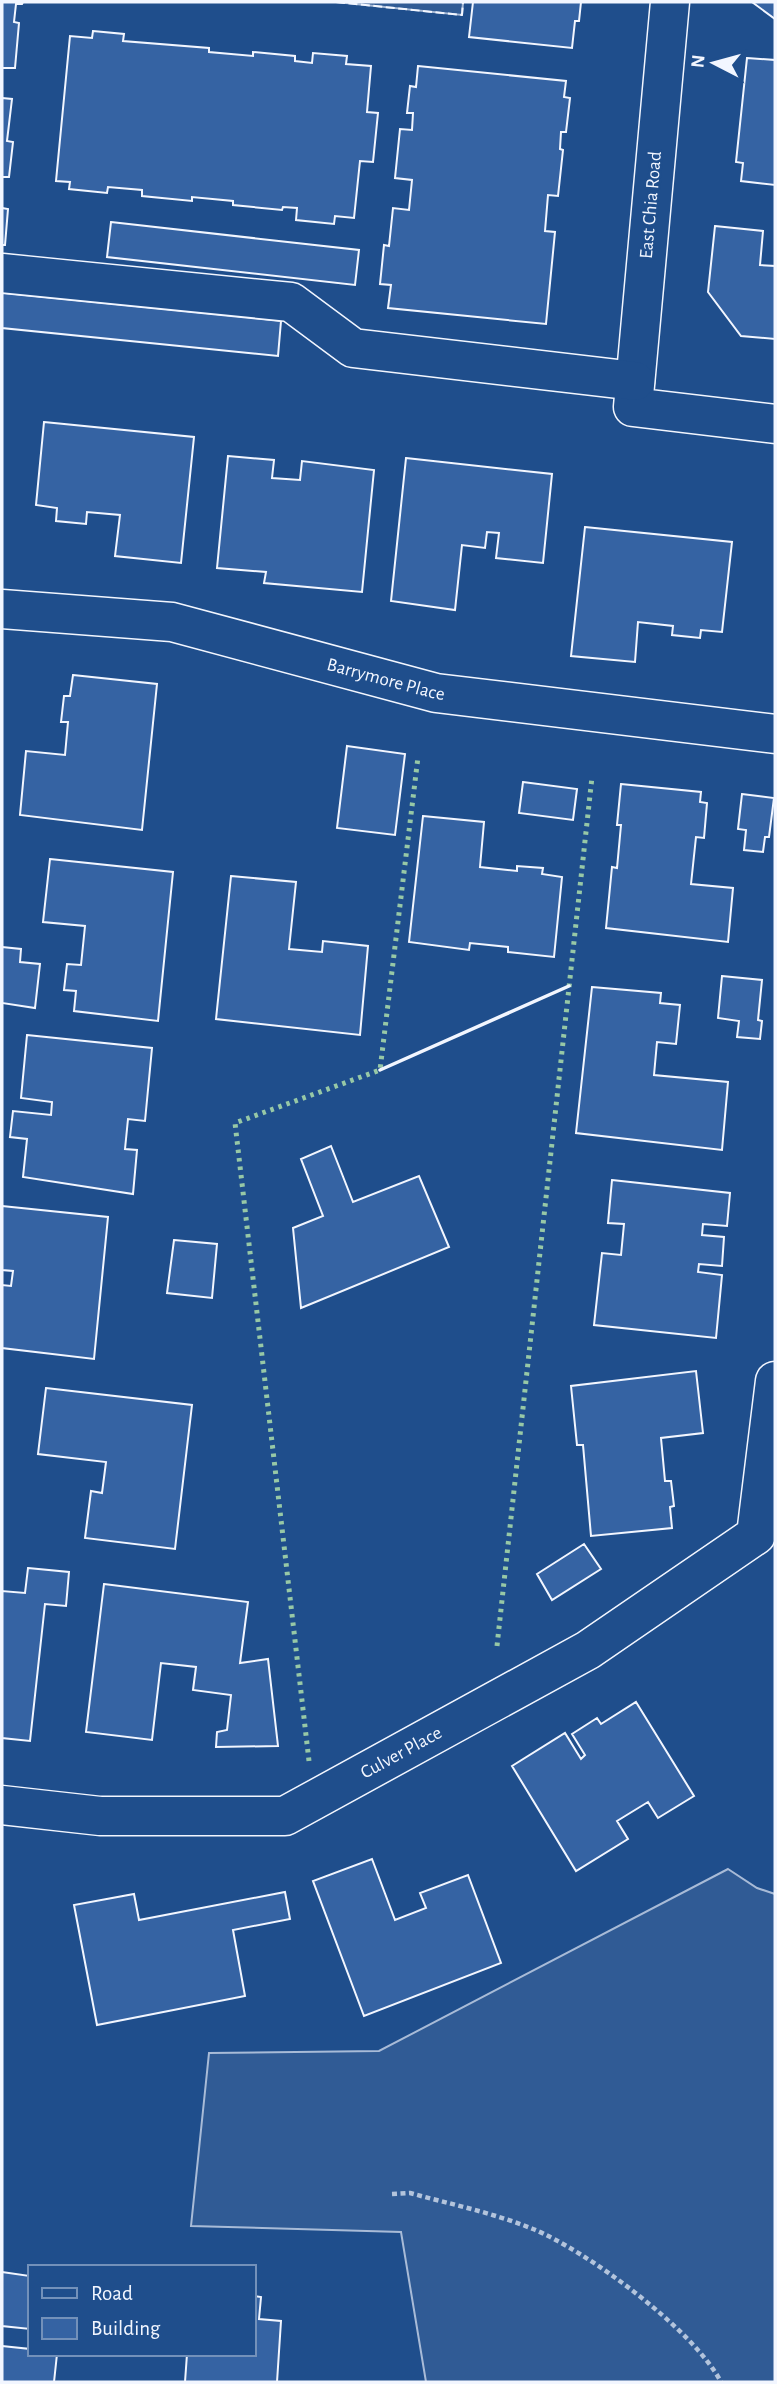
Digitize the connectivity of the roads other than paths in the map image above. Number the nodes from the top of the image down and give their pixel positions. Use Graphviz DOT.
graph roads {
  1 [pos="670,2"];
  2 [pos="2,272"];
  3 [pos="634,394"];
  4 [pos="775,424"];
  5 [pos="2,609"];
  6 [pos="775,734"];
  7 [pos="775,1381"];
  8 [pos="2,1805"];
  1 -- 3 [label="street, East Chia Road"];
  2 -- 3 [label="street"];
  3 -- 4 [label="street"];
  5 -- 6 [label="street, Barrymore Place"];
  7 -- 8 [label="street, Culver Place"];
}
